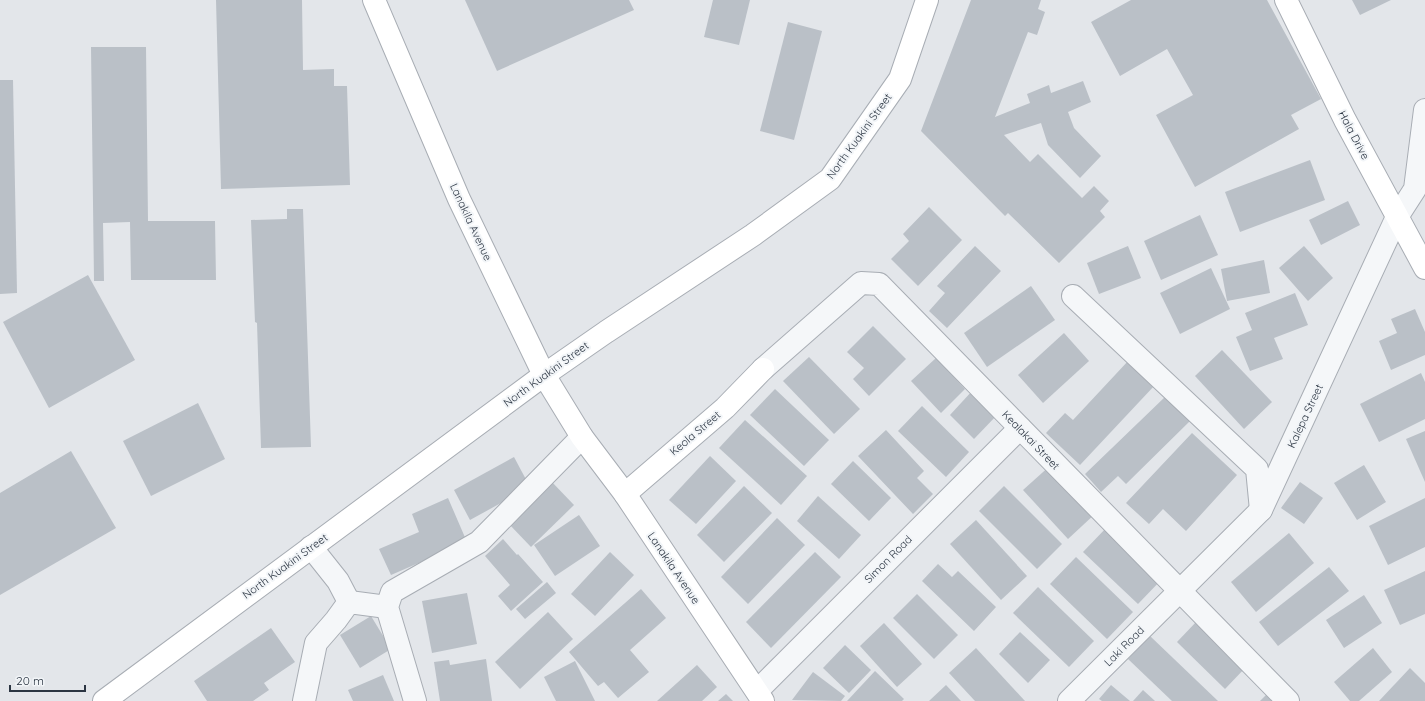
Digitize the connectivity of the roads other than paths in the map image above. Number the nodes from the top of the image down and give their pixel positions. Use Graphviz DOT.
graph roads {
  1 [pos="374,0"];
  2 [pos="927,0"];
  3 [pos="1286,0"];
  4 [pos="1425,110"];
  5 [pos="1397,217"];
  6 [pos="1425,268"];
  7 [pos="1073,296"];
  8 [pos="763,369"];
  9 [pos="544,375"];
  10 [pos="1020,428"];
  11 [pos="582,437"];
  12 [pos="625,494"];
  13 [pos="1261,510"];
  14 [pos="312,547"];
  15 [pos="1180,591"];
  16 [pos="348,602"];
  17 [pos="387,607"];
  18 [pos="760,696"];
  19 [pos="104,701"];
  20 [pos="304,701"];
  21 [pos="414,701"];
  22 [pos="1069,701"];
  23 [pos="1288,701"];
  1 -- 9 [label="street, Lanakila Avenue"];
  2 -- 9 [label="street, North Kuakini Street"];
  3 -- 5 [label="street, Hala Drive"];
  4 -- 5 [label="street, Kalepa Street"];
  5 -- 6 [label="street, Hala Drive"];
  5 -- 13 [label="street, Kalepa Street"];
  7 -- 13 [label="street"];
  8 -- 10 [label="street, Kealakai Street"];
  8 -- 12 [label="street, Keola Street"];
  9 -- 11 [label="street, Lanakila Avenue"];
  9 -- 14 [label="street, North Kuakini Street"];
  10 -- 15 [label="street, Kealakai Street"];
  10 -- 18 [label="street, Simon Road"];
  11 -- 12 [label="street, Lanakila Avenue"];
  11 -- 17 [label="street"];
  12 -- 18 [label="street, Lanakila Avenue"];
  13 -- 15 [label="street, Kalepa Street"];
  14 -- 16 [label="street"];
  14 -- 19 [label="street, North Kuakini Street"];
  15 -- 22 [label="street, Laki Road"];
  15 -- 23 [label="street, Kealakai Street"];
  16 -- 17 [label="street"];
  16 -- 20 [label="street"];
  17 -- 21 [label="street"];
}
